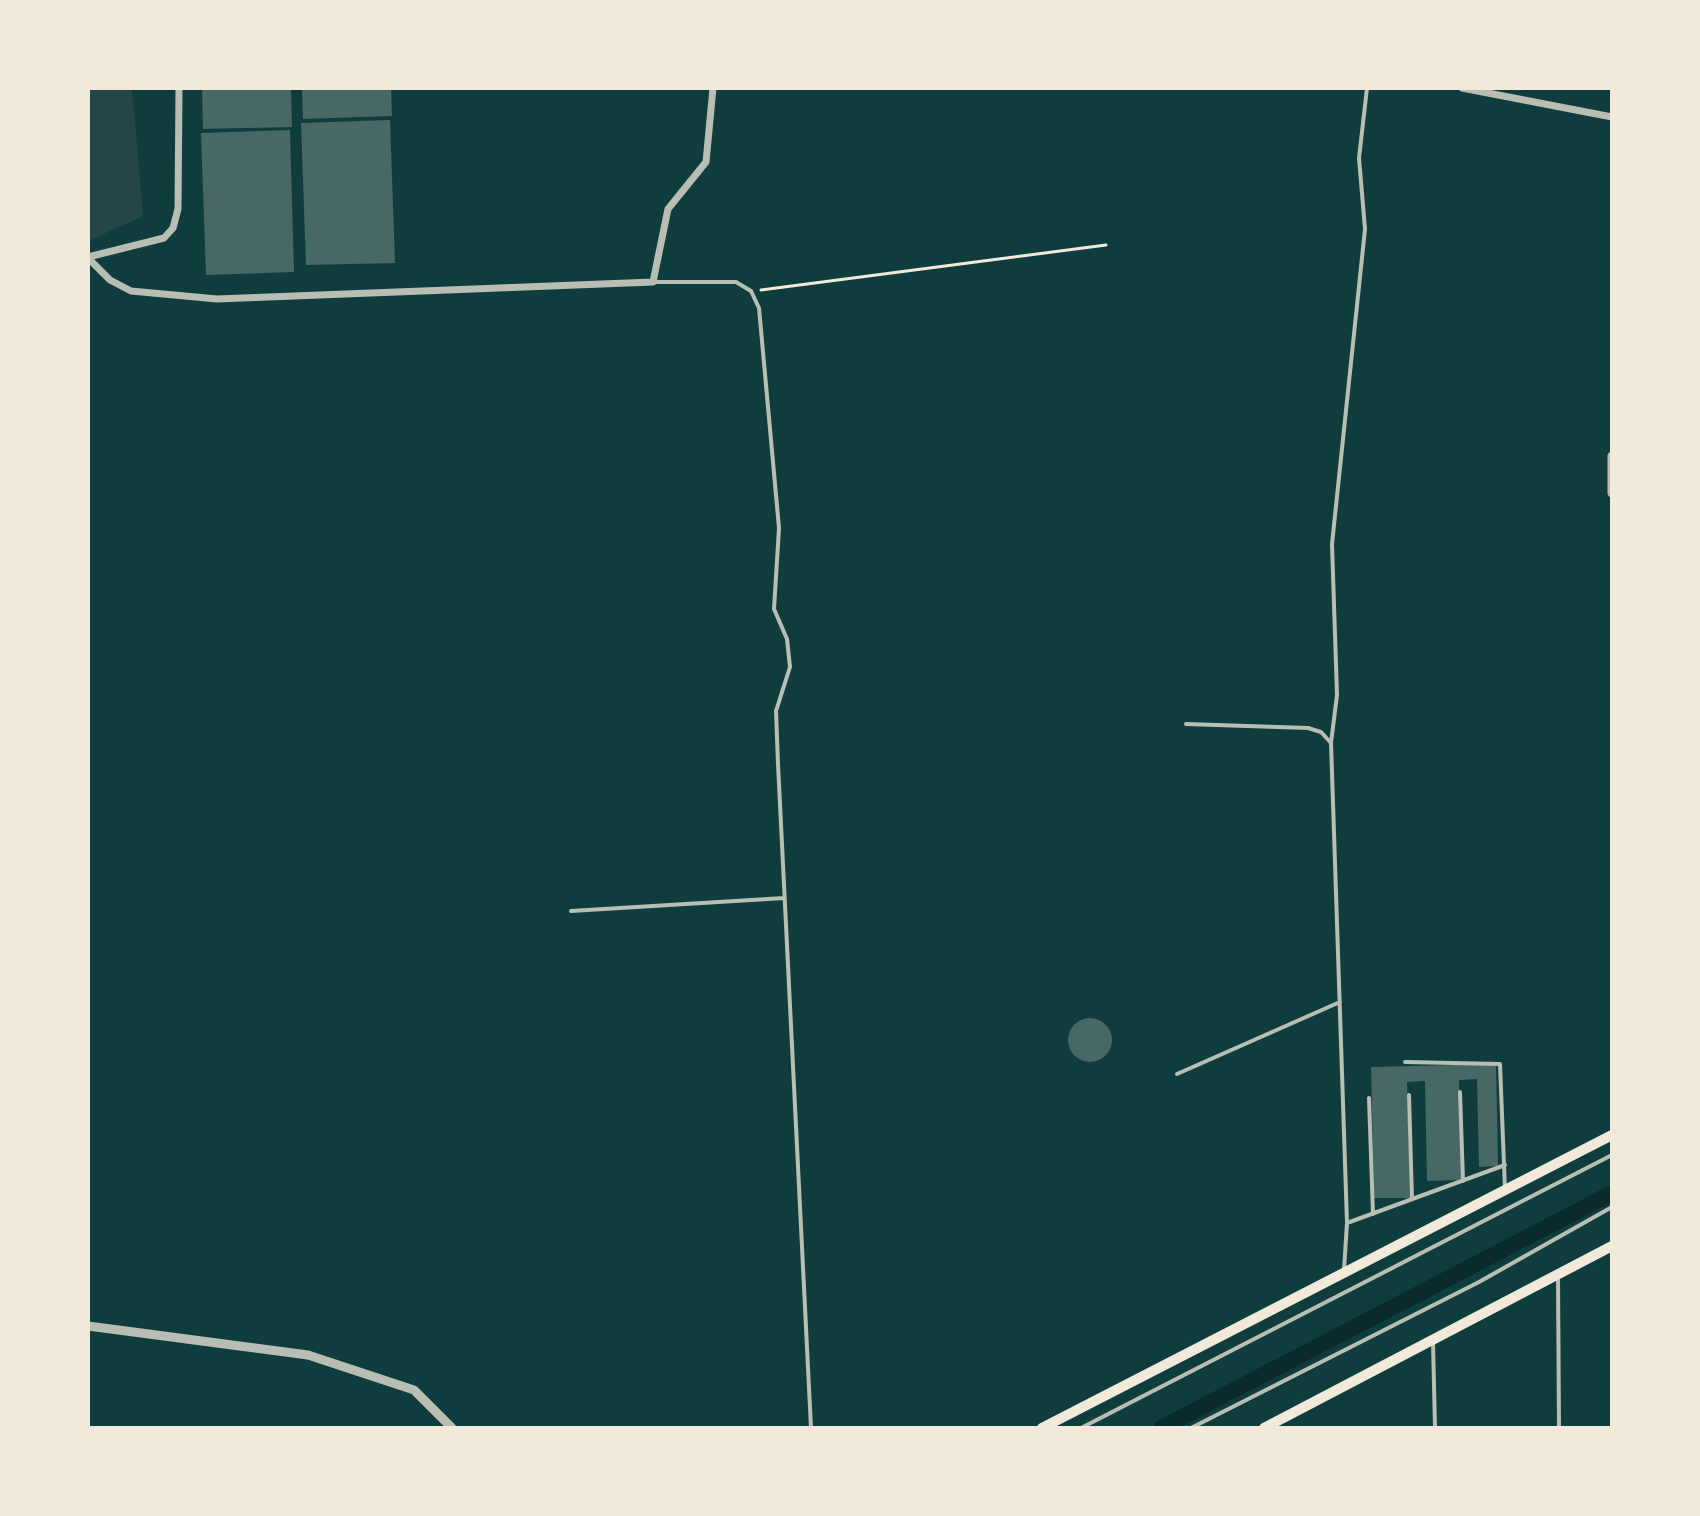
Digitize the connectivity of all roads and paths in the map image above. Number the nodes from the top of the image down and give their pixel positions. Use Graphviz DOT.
graph roads {
  1 [pos="179,88"];
  2 [pos="713,88"];
  3 [pos="1367,88"];
  4 [pos="1462,88"];
  5 [pos="1612,117"];
  6 [pos="1106,245"];
  7 [pos="88,257"];
  8 [pos="653,282"];
  9 [pos="751,291"];
  10 [pos="1612,456"];
  11 [pos="1612,493"];
  12 [pos="1186,724"];
  13 [pos="1331,743"];
  14 [pos="784,898"];
  15 [pos="571,911"];
  16 [pos="1340,1002"];
  17 [pos="1405,1062"];
  18 [pos="1177,1074"];
  19 [pos="1460,1092"];
  20 [pos="1409,1095"];
  21 [pos="1369,1098"];
  22 [pos="1612,1135"];
  23 [pos="1612,1155"];
  24 [pos="1505,1165"];
  25 [pos="1463,1181"];
  26 [pos="1505,1193"];
  27 [pos="1412,1199"];
  28 [pos="1612,1207"];
  29 [pos="1373,1214"];
  30 [pos="1347,1223"];
  31 [pos="1612,1246"];
  32 [pos="1344,1272"];
  33 [pos="1558,1275"];
  34 [pos="88,1326"];
  35 [pos="1433,1340"];
  36 [pos="452,1428"];
  37 [pos="811,1428"];
  38 [pos="1042,1428"];
  39 [pos="1081,1428"];
  40 [pos="1191,1428"];
  41 [pos="1264,1428"];
  42 [pos="1435,1428"];
  43 [pos="1559,1428"];
  1 -- 7 [label="street"];
  2 -- 8 [label="street"];
  3 -- 13 [label="lane"];
  4 -- 5 [label="street"];
  6 -- 9 [label="path"];
  7 -- 8 [label="street"];
  8 -- 9 [label="lane"];
  9 -- 14 [label="lane"];
  10 -- 11 [label="street"];
  12 -- 13 [label="lane"];
  13 -- 16 [label="lane"];
  14 -- 15 [label="lane"];
  14 -- 37 [label="lane"];
  16 -- 18 [label="lane"];
  16 -- 30 [label="lane"];
  17 -- 24 [label="lane"];
  19 -- 25 [label="lane"];
  20 -- 27 [label="lane"];
  21 -- 29 [label="lane"];
  22 -- 26 [label="main road"];
  23 -- 39 [label="lane"];
  24 -- 25 [label="lane"];
  24 -- 26 [label="lane"];
  25 -- 27 [label="lane"];
  26 -- 32 [label="main road"];
  27 -- 29 [label="lane"];
  28 -- 40 [label="lane"];
  29 -- 30 [label="lane"];
  30 -- 32 [label="lane"];
  31 -- 33 [label="main road"];
  32 -- 38 [label="main road"];
  33 -- 35 [label="main road"];
  33 -- 43 [label="lane"];
  34 -- 36 [label="street"];
  35 -- 41 [label="main road"];
  35 -- 42 [label="lane"];
}
